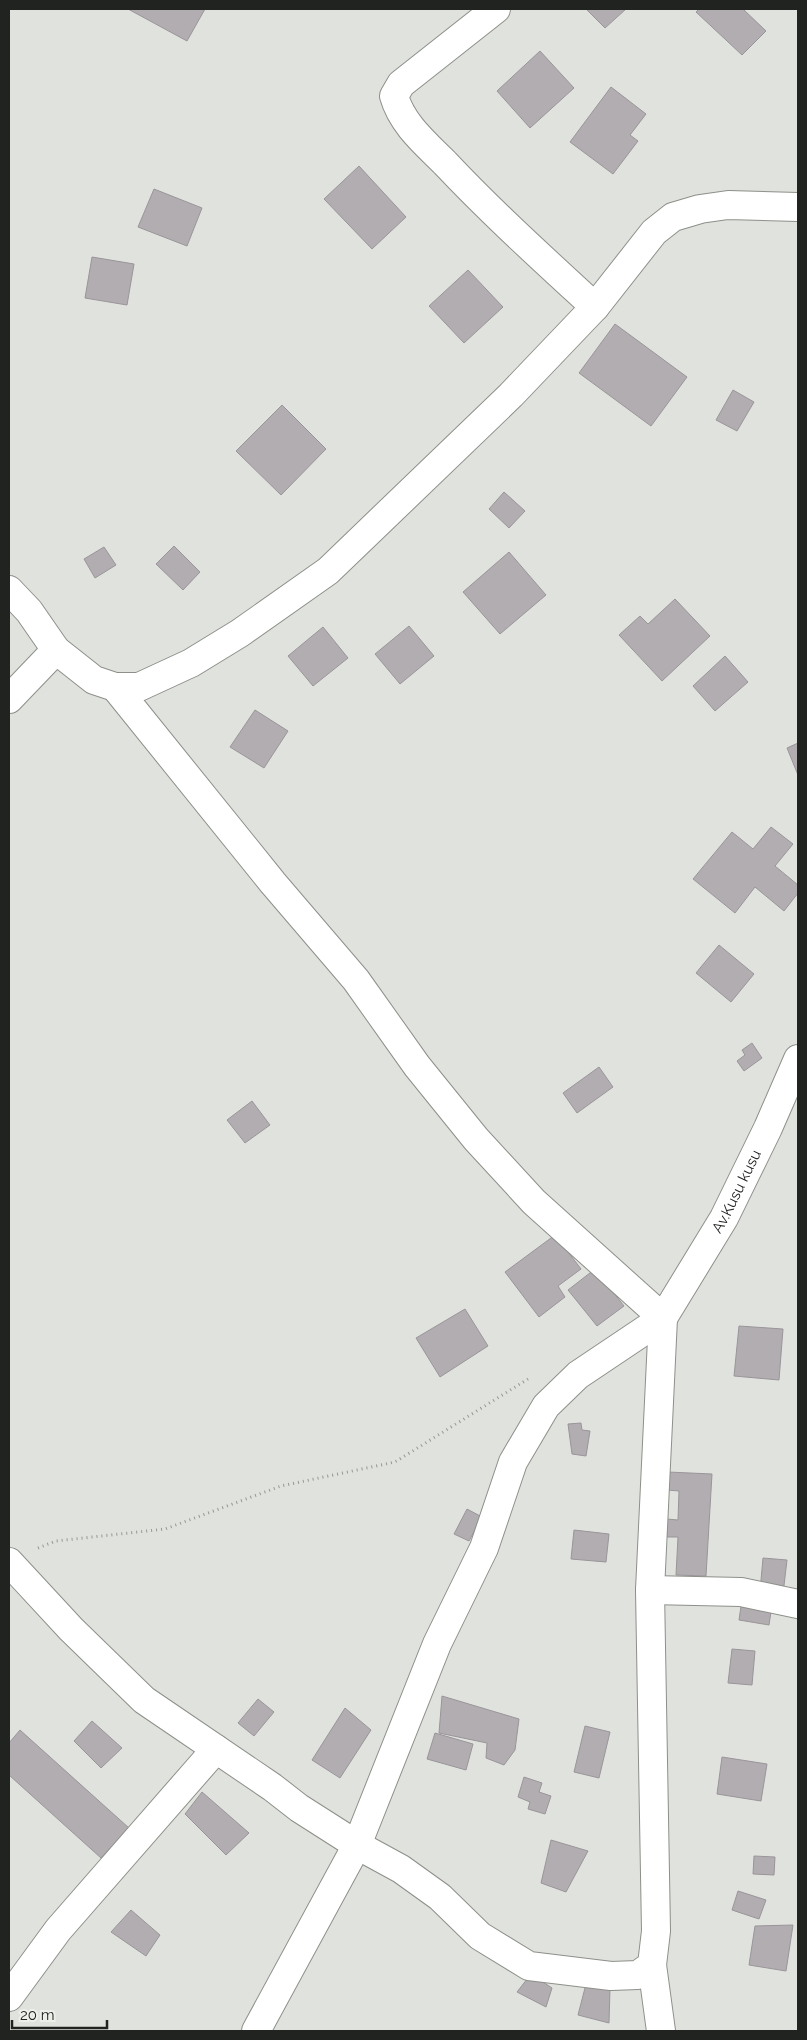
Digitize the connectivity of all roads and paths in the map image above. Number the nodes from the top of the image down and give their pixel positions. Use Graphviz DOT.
graph roads {
  1 [pos="496,9"];
  2 [pos="798,207"];
  3 [pos="595,307"];
  4 [pos="9,590"];
  5 [pos="56,650"];
  6 [pos="115,687"];
  7 [pos="9,699"];
  8 [pos="798,1059"];
  9 [pos="663,1318"];
  10 [pos="532,1376"];
  11 [pos="33,1550"];
  12 [pos="9,1562"];
  13 [pos="650,1590"];
  14 [pos="798,1604"];
  15 [pos="216,1748"];
  16 [pos="357,1845"];
  17 [pos="652,1965"];
  18 [pos="9,1997"];
  19 [pos="256,2031"];
  20 [pos="661,2031"];
  1 -- 3 [label="street"];
  2 -- 3 [label="street"];
  3 -- 6 [label="street"];
  4 -- 5 [label="street"];
  5 -- 6 [label="street"];
  5 -- 7 [label="street"];
  6 -- 9 [label="street"];
  8 -- 9 [label="street, Av.Kusu kusu"];
  9 -- 13 [label="street"];
  9 -- 16 [label="street"];
  10 -- 11 [label="path"];
  12 -- 15 [label="street"];
  13 -- 14 [label="street"];
  13 -- 17 [label="street"];
  15 -- 16 [label="street"];
  15 -- 18 [label="street"];
  16 -- 17 [label="street"];
  16 -- 19 [label="street"];
  17 -- 20 [label="street"];
}
